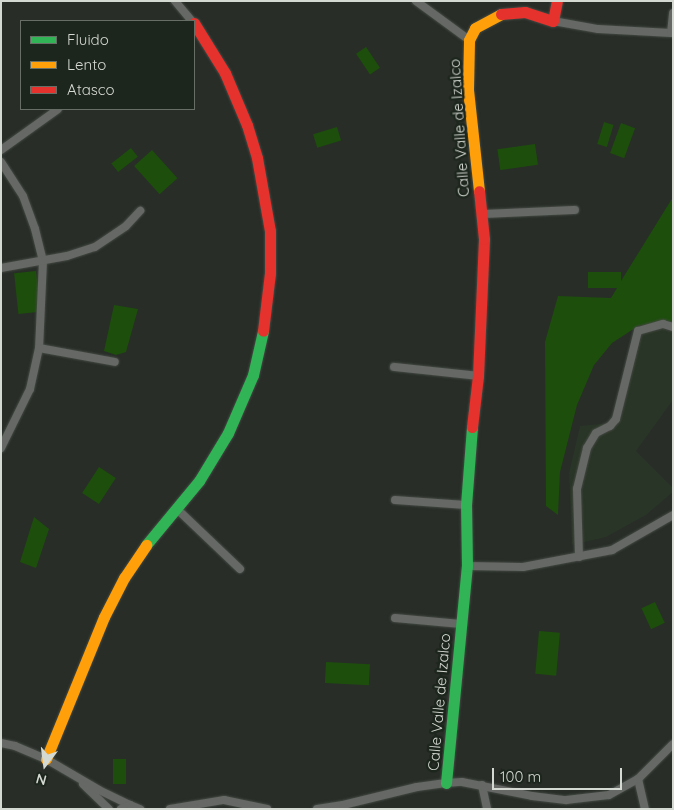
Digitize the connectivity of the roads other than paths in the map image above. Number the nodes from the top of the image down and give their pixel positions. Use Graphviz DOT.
graph roads {
  1 [pos="175,1"];
  2 [pos="416,1"];
  3 [pos="557,1"];
  4 [pos="673,13"];
  5 [pos="191,20"];
  6 [pos="553,21"];
  7 [pos="195,25"];
  8 [pos="672,36"];
  9 [pos="469,40"];
  10 [pos="57,110"];
  11 [pos="1,150"];
  12 [pos="1,162"];
  13 [pos="575,210"];
  14 [pos="140,211"];
  15 [pos="482,214"];
  16 [pos="43,261"];
  17 [pos="1,268"];
  18 [pos="673,327"];
  19 [pos="38,348"];
  20 [pos="115,362"];
  21 [pos="394,367"];
  22 [pos="478,376"];
  23 [pos="1,448"];
  24 [pos="395,500"];
  25 [pos="466,505"];
  26 [pos="177,510"];
  27 [pos="673,515"];
  28 [pos="579,557"];
  29 [pos="467,566"];
  30 [pos="240,569"];
  31 [pos="395,618"];
  32 [pos="461,624"];
  33 [pos="1,742"];
  34 [pos="673,744"];
  35 [pos="46,759"];
  36 [pos="70,773"];
  37 [pos="638,779"];
  38 [pos="446,783"];
  39 [pos="482,785"];
  40 [pos="130,805"];
  41 [pos="109,809"];
  42 [pos="121,809"];
  43 [pos="140,809"];
  44 [pos="170,809"];
  45 [pos="267,809"];
  46 [pos="317,809"];
  47 [pos="487,809"];
  48 [pos="645,809"];
  1 -- 5 [label="street"];
  2 -- 9 [label="street, Calle Valle de Izalco"];
  3 -- 6 [label="street"];
  4 -- 8 [label="street"];
  6 -- 8 [label="street"];
  6 -- 9 [label="street, Calle Valle de Izalco"];
  7 -- 26 [label="street"];
  9 -- 15 [label="street, Calle Valle de Izalco"];
  10 -- 11 [label="street"];
  12 -- 16 [label="street"];
  13 -- 15 [label="street, Calle Valle de Izalco"];
  14 -- 16 [label="street"];
  15 -- 22 [label="street, Calle Valle de Izalco"];
  16 -- 17 [label="street"];
  16 -- 19 [label="street"];
  18 -- 28 [label="street"];
  19 -- 20 [label="street"];
  19 -- 23 [label="street"];
  21 -- 22 [label="street"];
  22 -- 25 [label="street, Calle Valle de Izalco"];
  24 -- 25 [label="street"];
  25 -- 29 [label="street, Calle Valle de Izalco"];
  26 -- 30 [label="street"];
  26 -- 35 [label="street"];
  27 -- 28 [label="street"];
  28 -- 29 [label="street"];
  29 -- 32 [label="street, Calle Valle de Izalco"];
  31 -- 32 [label="street, Calle Valle de Izalco"];
  32 -- 38 [label="street, Calle Valle de Izalco"];
  33 -- 35 [label="street"];
  34 -- 37 [label="street"];
  35 -- 36 [label="street"];
  36 -- 40 [label="street"];
  36 -- 41 [label="street"];
  37 -- 39 [label="street"];
  37 -- 48 [label="street"];
  38 -- 39 [label="street"];
  38 -- 46 [label="street"];
  39 -- 47 [label="street"];
  40 -- 42 [label="street"];
  40 -- 43 [label="street"];
  44 -- 45 [label="street"];
}
